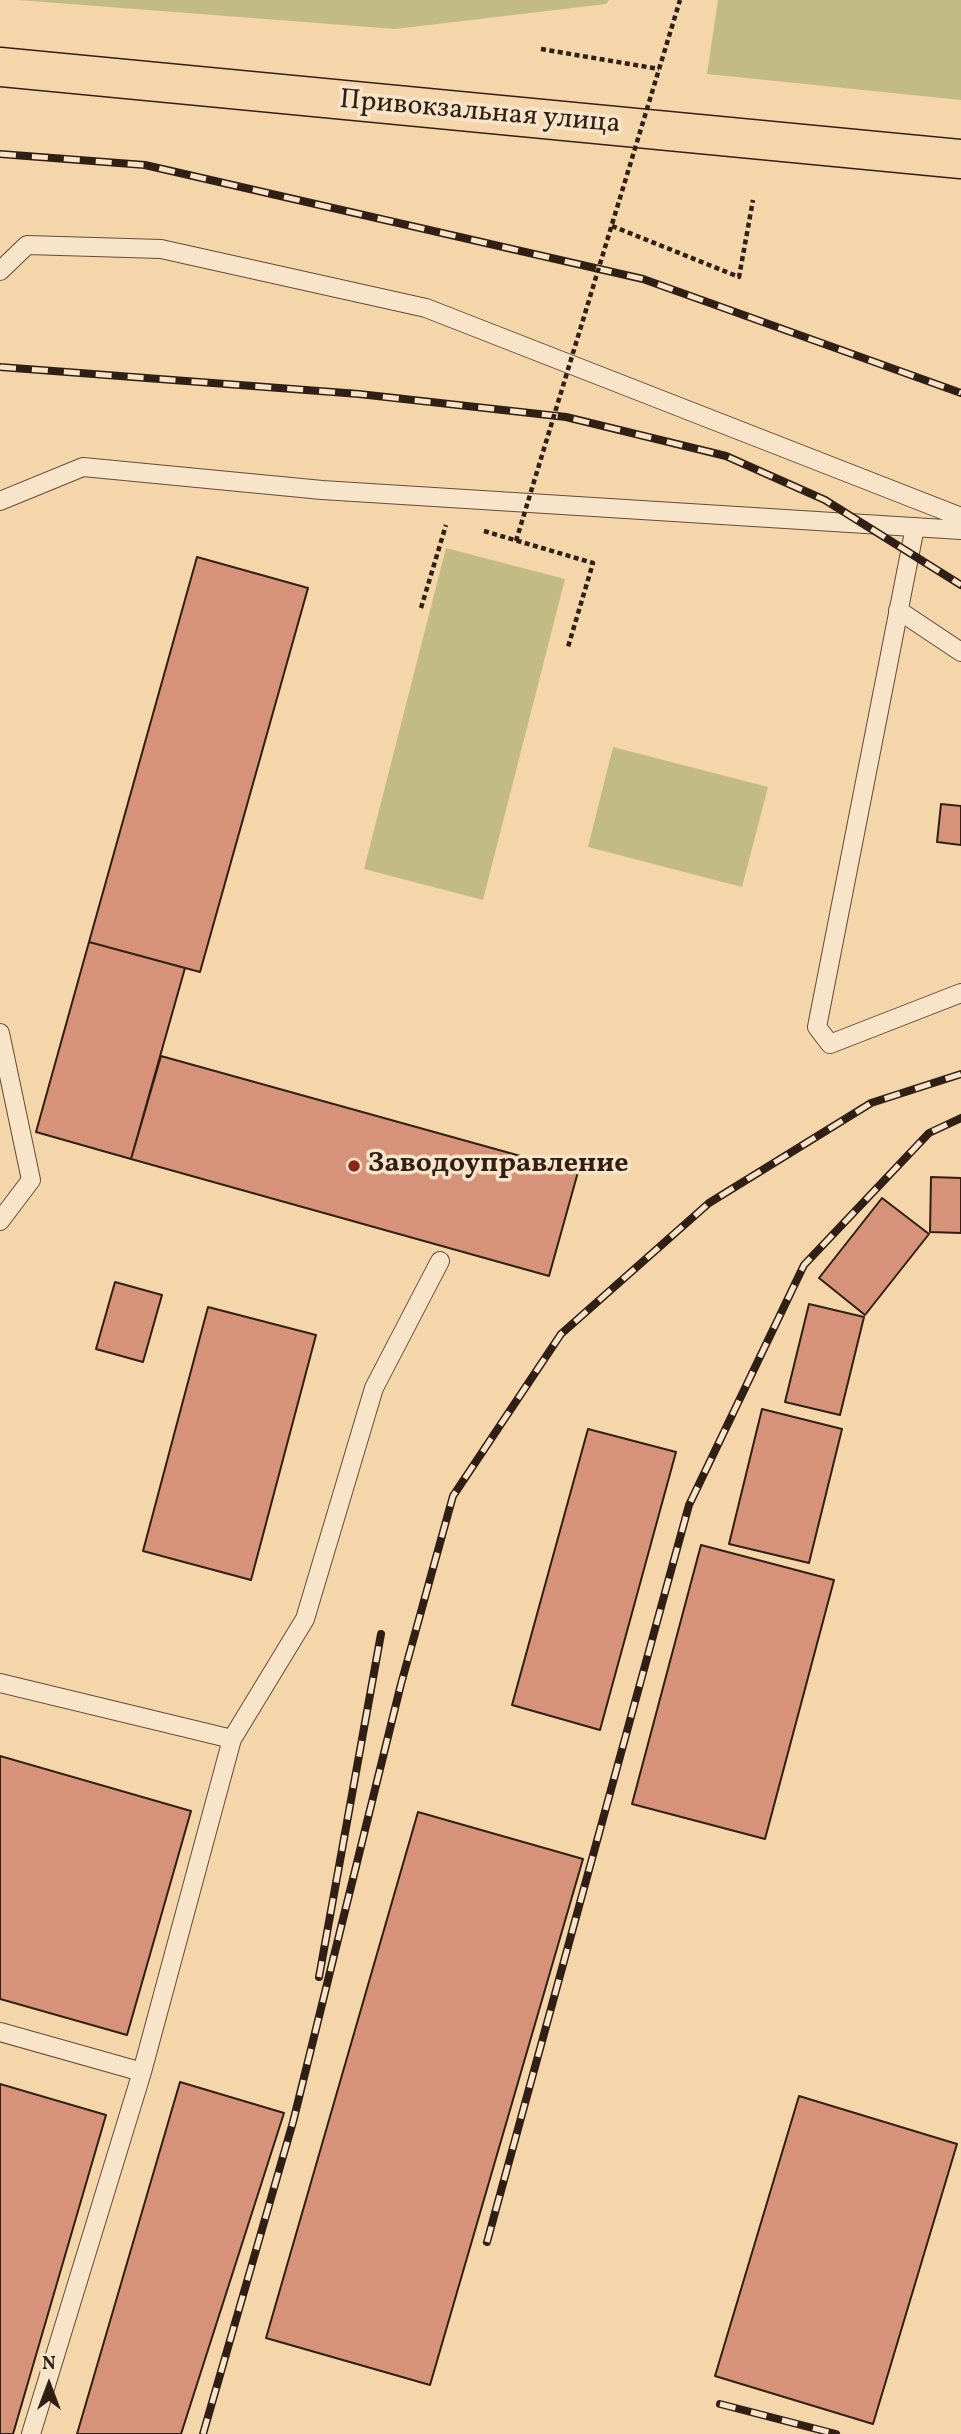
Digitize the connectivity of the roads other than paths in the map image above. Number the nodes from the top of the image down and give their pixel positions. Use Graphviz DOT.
graph roads {
  1 [pos="0,68"];
  2 [pos="961,159"];
  3 [pos="0,271"];
  4 [pos="0,500"];
  5 [pos="961,517"];
  6 [pos="915,527"];
  7 [pos="961,530"];
  8 [pos="898,610"];
  9 [pos="961,652"];
  10 [pos="961,993"];
  11 [pos="0,1033"];
  12 [pos="0,1221"];
  13 [pos="440,1261"];
  14 [pos="0,1683"];
  15 [pos="232,1739"];
  16 [pos="0,2032"];
  17 [pos="142,2072"];
  18 [pos="31,2434"];
  1 -- 2 [label="main road, Привокзальная улица"];
  3 -- 5 [label="lane"];
  4 -- 6 [label="lane"];
  6 -- 7 [label="lane"];
  6 -- 8 [label="lane"];
  8 -- 9 [label="lane"];
  8 -- 10 [label="lane"];
  11 -- 12 [label="lane"];
  13 -- 15 [label="lane"];
  14 -- 15 [label="lane"];
  15 -- 17 [label="lane"];
  16 -- 17 [label="lane"];
  17 -- 18 [label="lane"];
}
